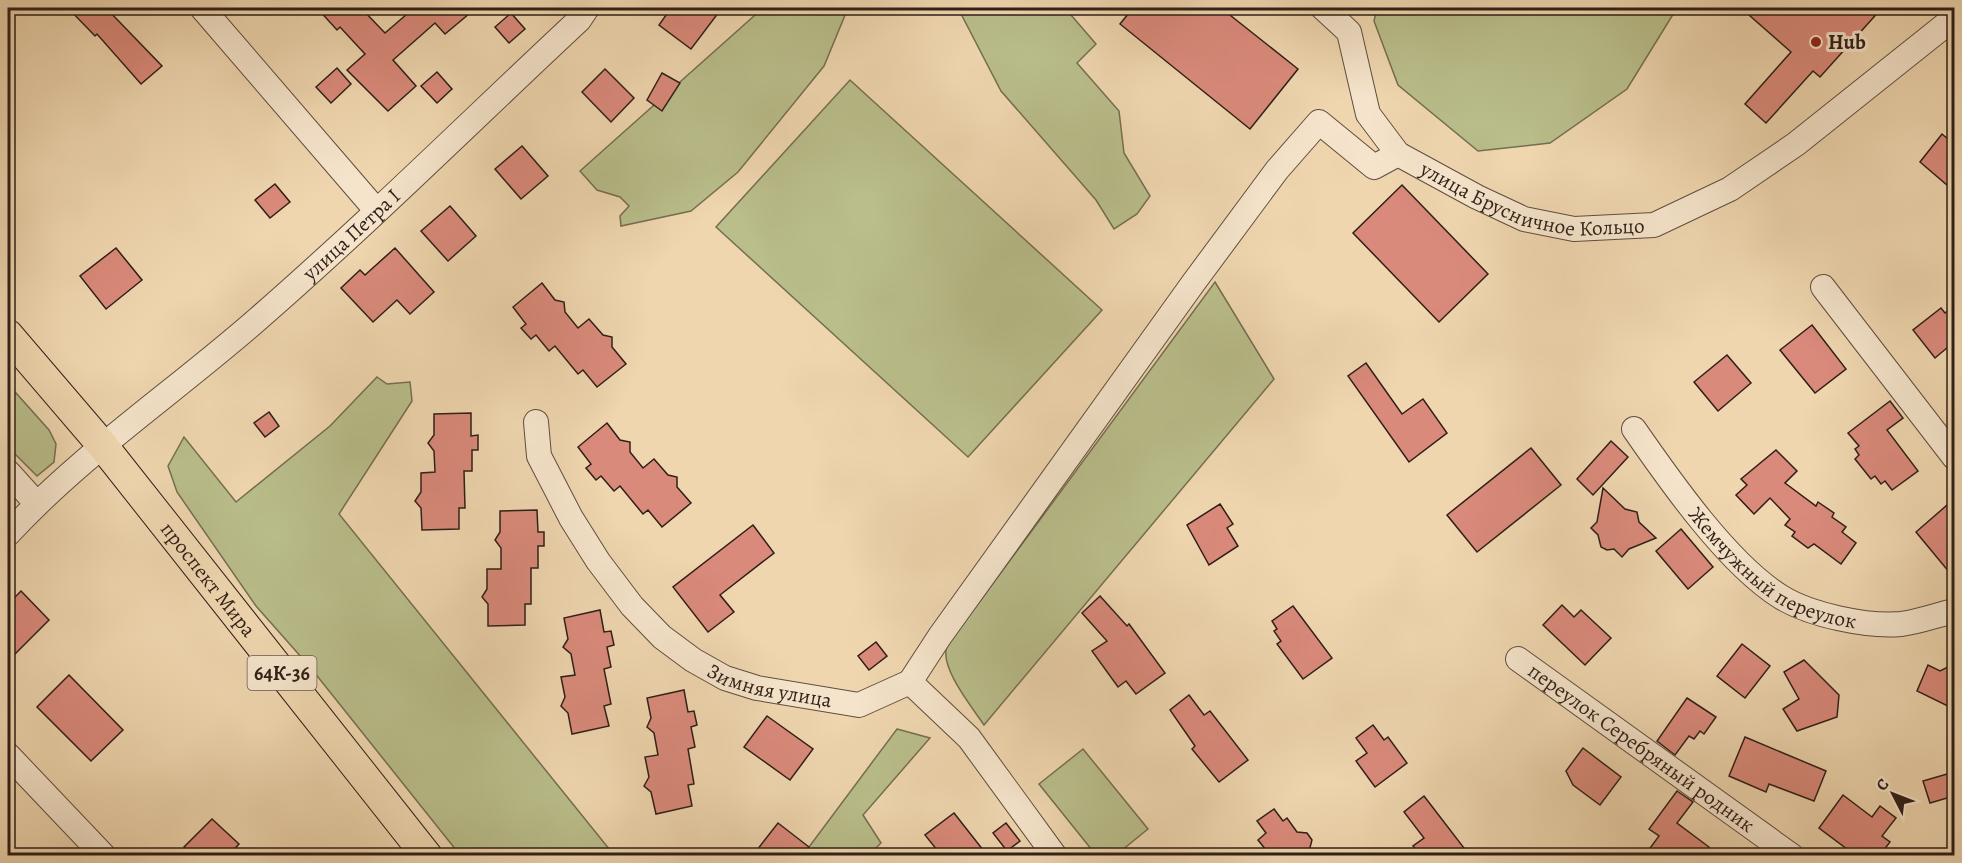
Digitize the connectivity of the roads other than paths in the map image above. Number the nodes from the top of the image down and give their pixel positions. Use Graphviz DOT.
graph roads {
  1 [pos="202,8"];
  2 [pos="1323,8"];
  3 [pos="578,12"];
  4 [pos="1954,18"];
  5 [pos="1398,154"];
  6 [pos="376,210"];
  7 [pos="1823,287"];
  8 [pos="8,335"];
  9 [pos="536,422"];
  10 [pos="1634,429"];
  11 [pos="102,446"];
  12 [pos="1954,457"];
  13 [pos="8,472"];
  14 [pos="36,503"];
  15 [pos="8,534"];
  16 [pos="1954,611"];
  17 [pos="1518,659"];
  18 [pos="910,682"];
  19 [pos="8,754"];
  20 [pos="104,855"];
  21 [pos="427,855"];
  22 [pos="1055,855"];
  23 [pos="1792,855"];
  1 -- 6 [label="street"];
  2 -- 5 [label="street, улица Брусничное Кольцо"];
  3 -- 6 [label="street, улица Петра I"];
  4 -- 5 [label="street, улица Брусничное Кольцо"];
  5 -- 18 [label="street"];
  6 -- 11 [label="street, улица Петра I"];
  7 -- 12 [label="street"];
  8 -- 11 [label="main road, проспект Мира"];
  9 -- 18 [label="street, Зимняя улица"];
  10 -- 16 [label="street, Жемчужный переулок"];
  11 -- 14 [label="street, улица Петра I"];
  11 -- 21 [label="main road, проспект Мира / 64К-36"];
  13 -- 14 [label="street"];
  14 -- 15 [label="street, улица Петра I"];
  17 -- 23 [label="street, переулок Серебряный родник"];
  18 -- 22 [label="street"];
  19 -- 20 [label="street"];
}
